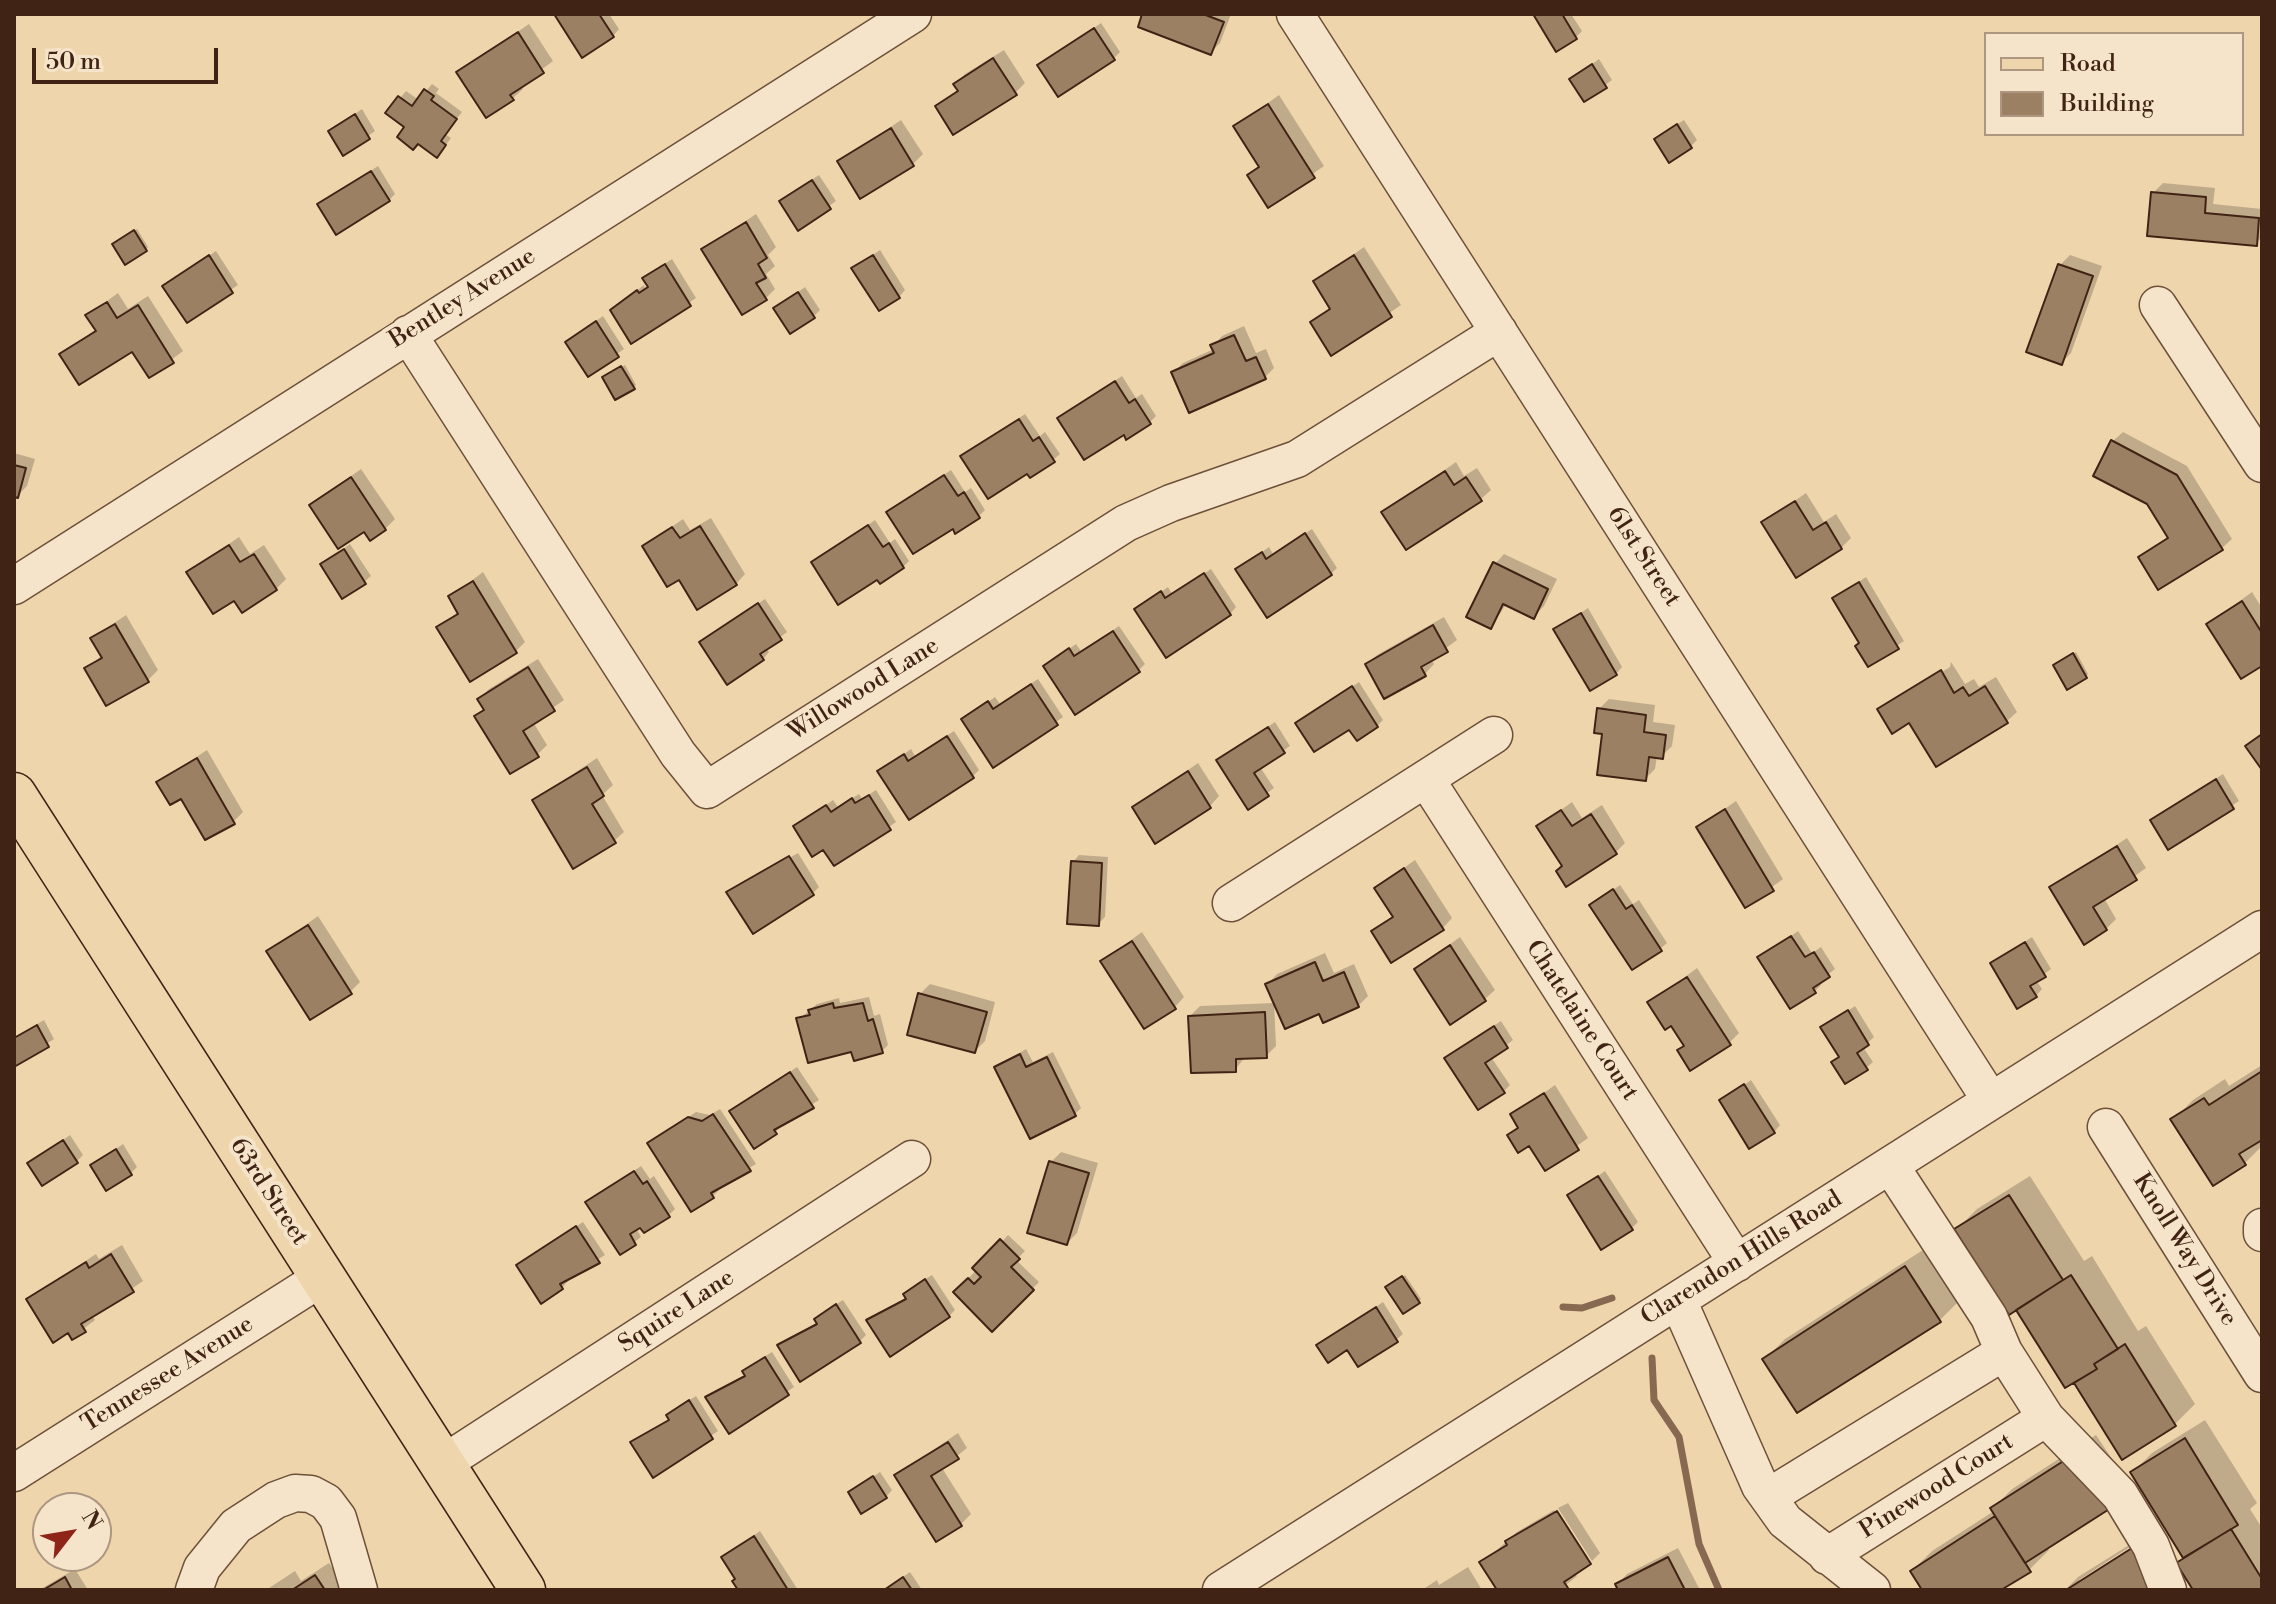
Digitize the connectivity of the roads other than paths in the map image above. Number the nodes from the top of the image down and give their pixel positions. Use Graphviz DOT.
graph roads {
  1 [pos="913,14"];
  2 [pos="1295,14"];
  3 [pos="2158,305"];
  4 [pos="1499,332"];
  5 [pos="408,334"];
  6 [pos="2262,464"];
  7 [pos="14,586"];
  8 [pos="1494,735"];
  9 [pos="1426,779"];
  10 [pos="14,795"];
  11 [pos="1231,903"];
  12 [pos="2262,929"];
  13 [pos="1991,1101"];
  14 [pos="2106,1127"];
  15 [pos="912,1159"];
  16 [pos="1890,1165"];
  17 [pos="1737,1263"];
  18 [pos="323,1277"];
  19 [pos="1678,1300"];
  20 [pos="2004,1352"];
  21 [pos="2262,1374"];
  22 [pos="2046,1418"];
  23 [pos="442,1464"];
  24 [pos="14,1473"];
  25 [pos="1768,1497"];
  26 [pos="1827,1556"];
  27 [pos="194,1590"];
  28 [pos="359,1590"];
  29 [pos="523,1590"];
  30 [pos="1221,1590"];
  31 [pos="1872,1590"];
  32 [pos="2168,1590"];
  1 -- 5 [label="street, Bentley Avenue"];
  2 -- 4 [label="street, 61st Street"];
  3 -- 6 [label="street"];
  4 -- 5 [label="street, Willowood Lane"];
  4 -- 13 [label="street, 61st Street"];
  5 -- 7 [label="street, Bentley Avenue"];
  8 -- 9 [label="street"];
  9 -- 11 [label="street"];
  9 -- 17 [label="street, Chatelaine Court"];
  10 -- 18 [label="main road, 63rd Street"];
  12 -- 13 [label="street, Clarendon Hills Road"];
  13 -- 16 [label="street, Clarendon Hills Road"];
  14 -- 21 [label="street, Knoll Way Drive"];
  15 -- 23 [label="street, Squire Lane"];
  16 -- 17 [label="street, Clarendon Hills Road"];
  16 -- 20 [label="street"];
  17 -- 19 [label="street, Clarendon Hills Road"];
  18 -- 23 [label="main road, 63rd Street"];
  18 -- 24 [label="street, Tennessee Avenue"];
  19 -- 25 [label="street"];
  19 -- 30 [label="street, Clarendon Hills Road"];
  20 -- 22 [label="street"];
  20 -- 25 [label="street"];
  22 -- 26 [label="street, Pinewood Court"];
  22 -- 32 [label="street"];
  23 -- 29 [label="main road, 63rd Street"];
  25 -- 26 [label="street"];
  26 -- 31 [label="street"];
  27 -- 28 [label="street"];
}
